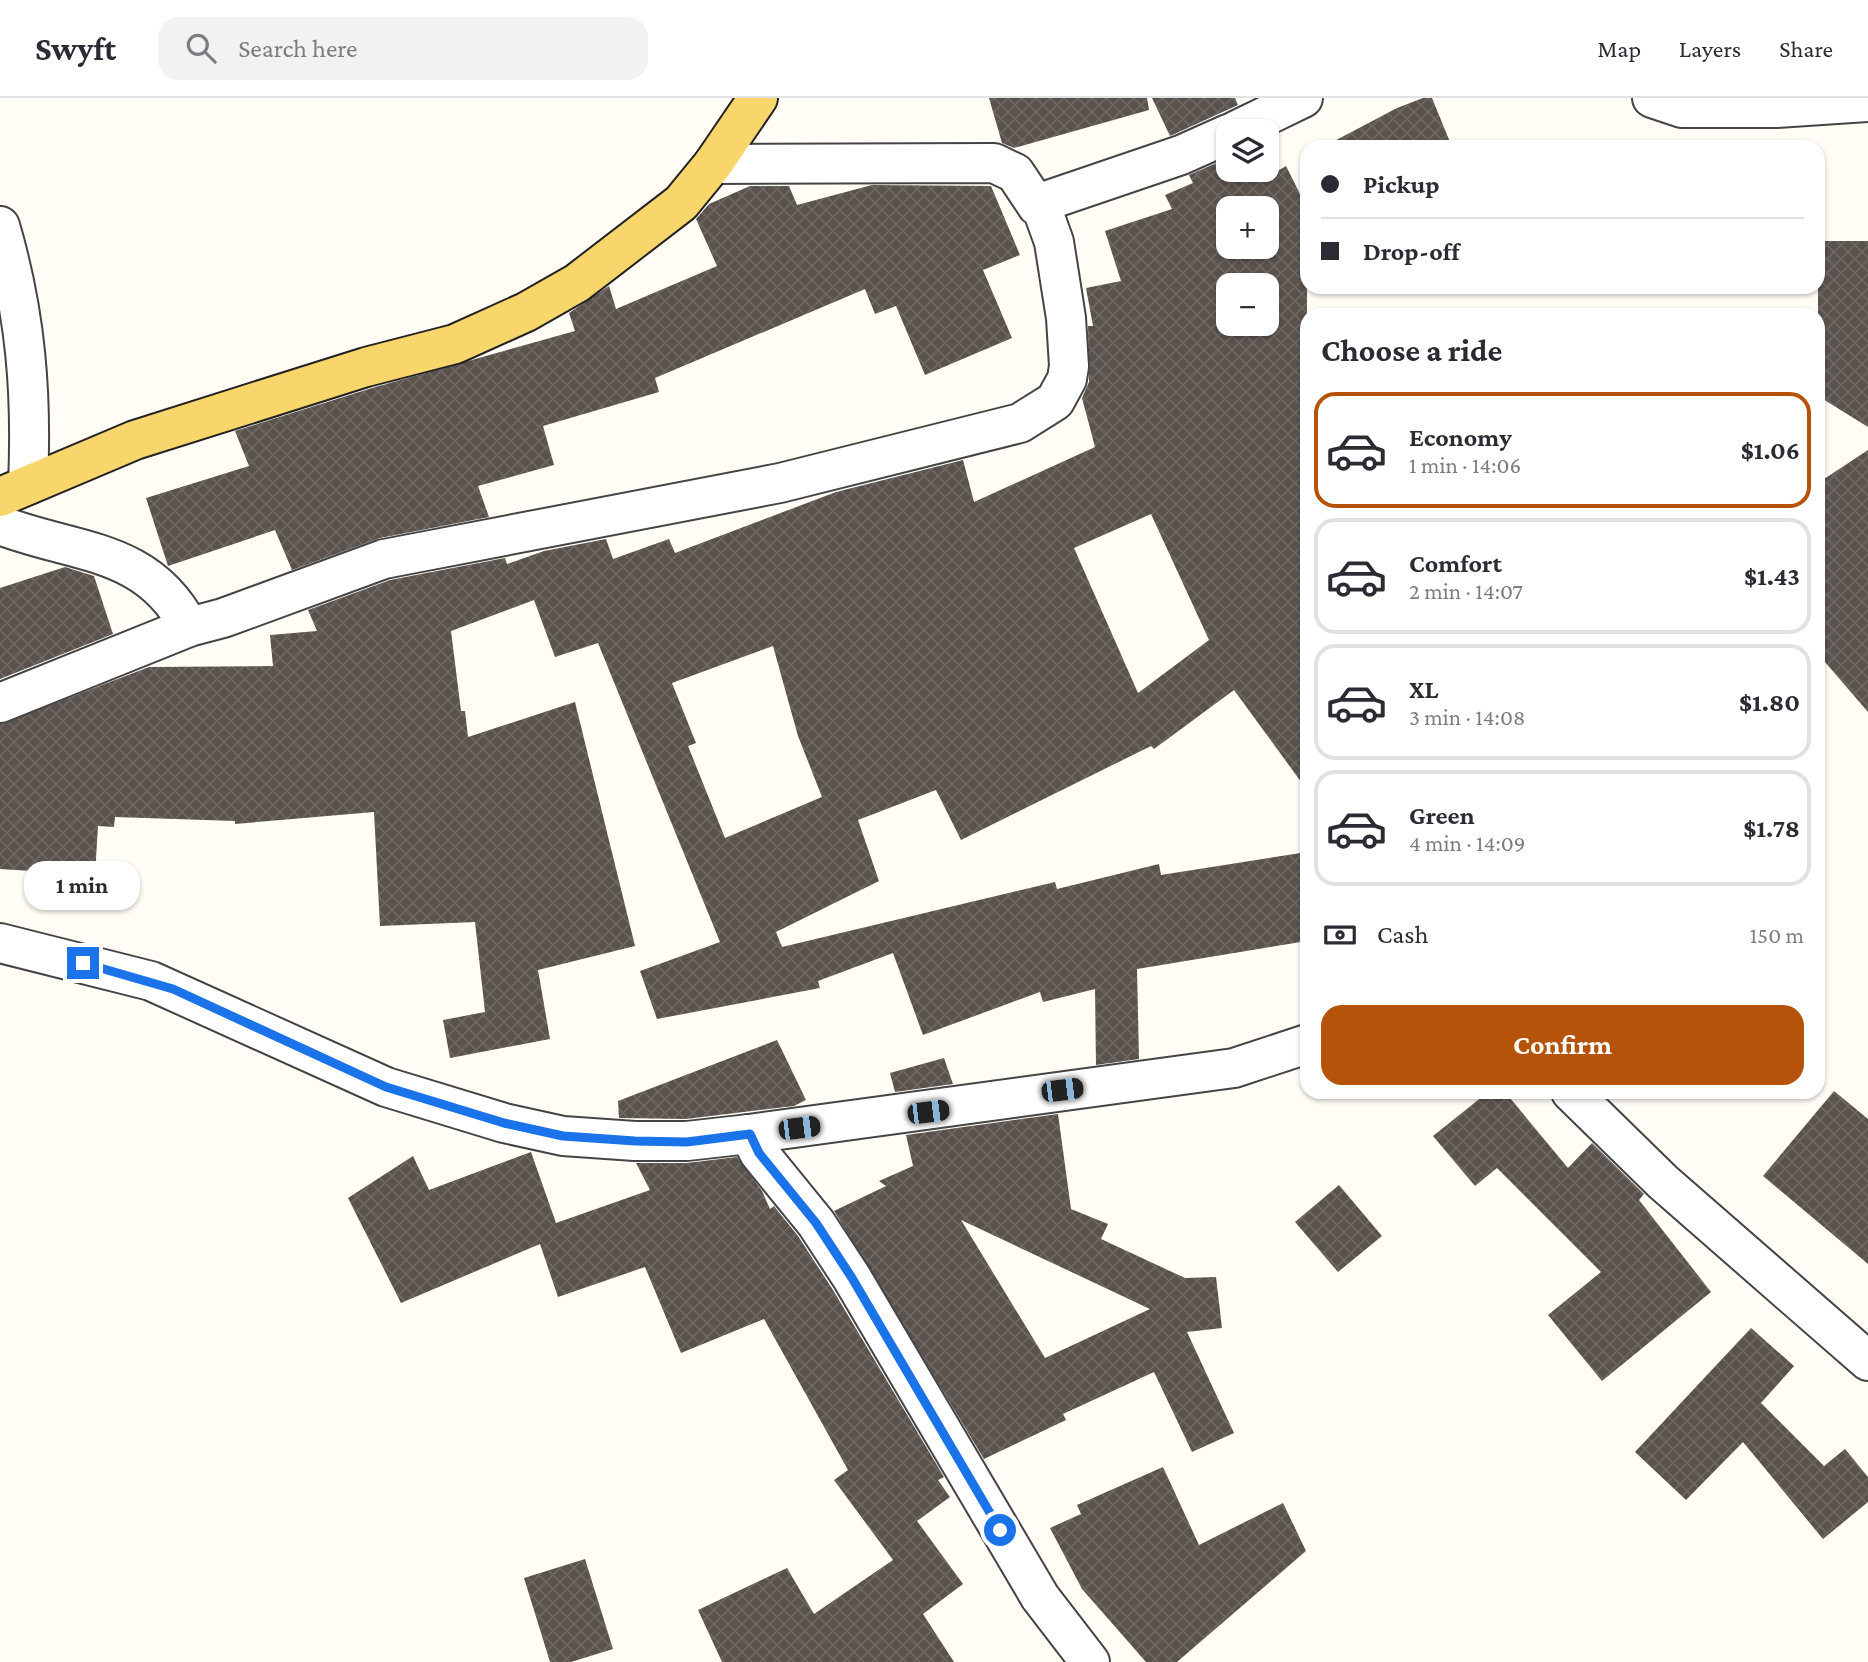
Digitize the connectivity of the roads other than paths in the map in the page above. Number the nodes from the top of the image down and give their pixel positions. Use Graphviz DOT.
graph roads {
  1 [pos="758,98"];
  2 [pos="1303,98"];
  3 [pos="1652,98"];
  4 [pos="1868,102"];
  5 [pos="1260,119"];
  6 [pos="1216,139"];
  7 [pos="713,164"];
  8 [pos="1040,204"];
  9 [pos="0,226"];
  10 [pos="14,491"];
  11 [pos="0,525"];
  12 [pos="189,627"];
  13 [pos="0,703"];
  14 [pos="0,943"];
  15 [pos="1300,1046"];
  16 [pos="1578,1099"];
  17 [pos="750,1134"];
  18 [pos="1868,1361"];
  19 [pos="1090,1662"];
  1 -- 7 [label="main road"];
  2 -- 5 [label="street"];
  3 -- 4 [label="street"];
  6 -- 8 [label="street"];
  7 -- 8 [label="street"];
  7 -- 10 [label="main road"];
  8 -- 12 [label="street"];
  9 -- 10 [label="street"];
  11 -- 12 [label="street"];
  12 -- 13 [label="street"];
  14 -- 17 [label="street"];
  15 -- 17 [label="street"];
  16 -- 18 [label="street"];
  17 -- 19 [label="street"];
}
